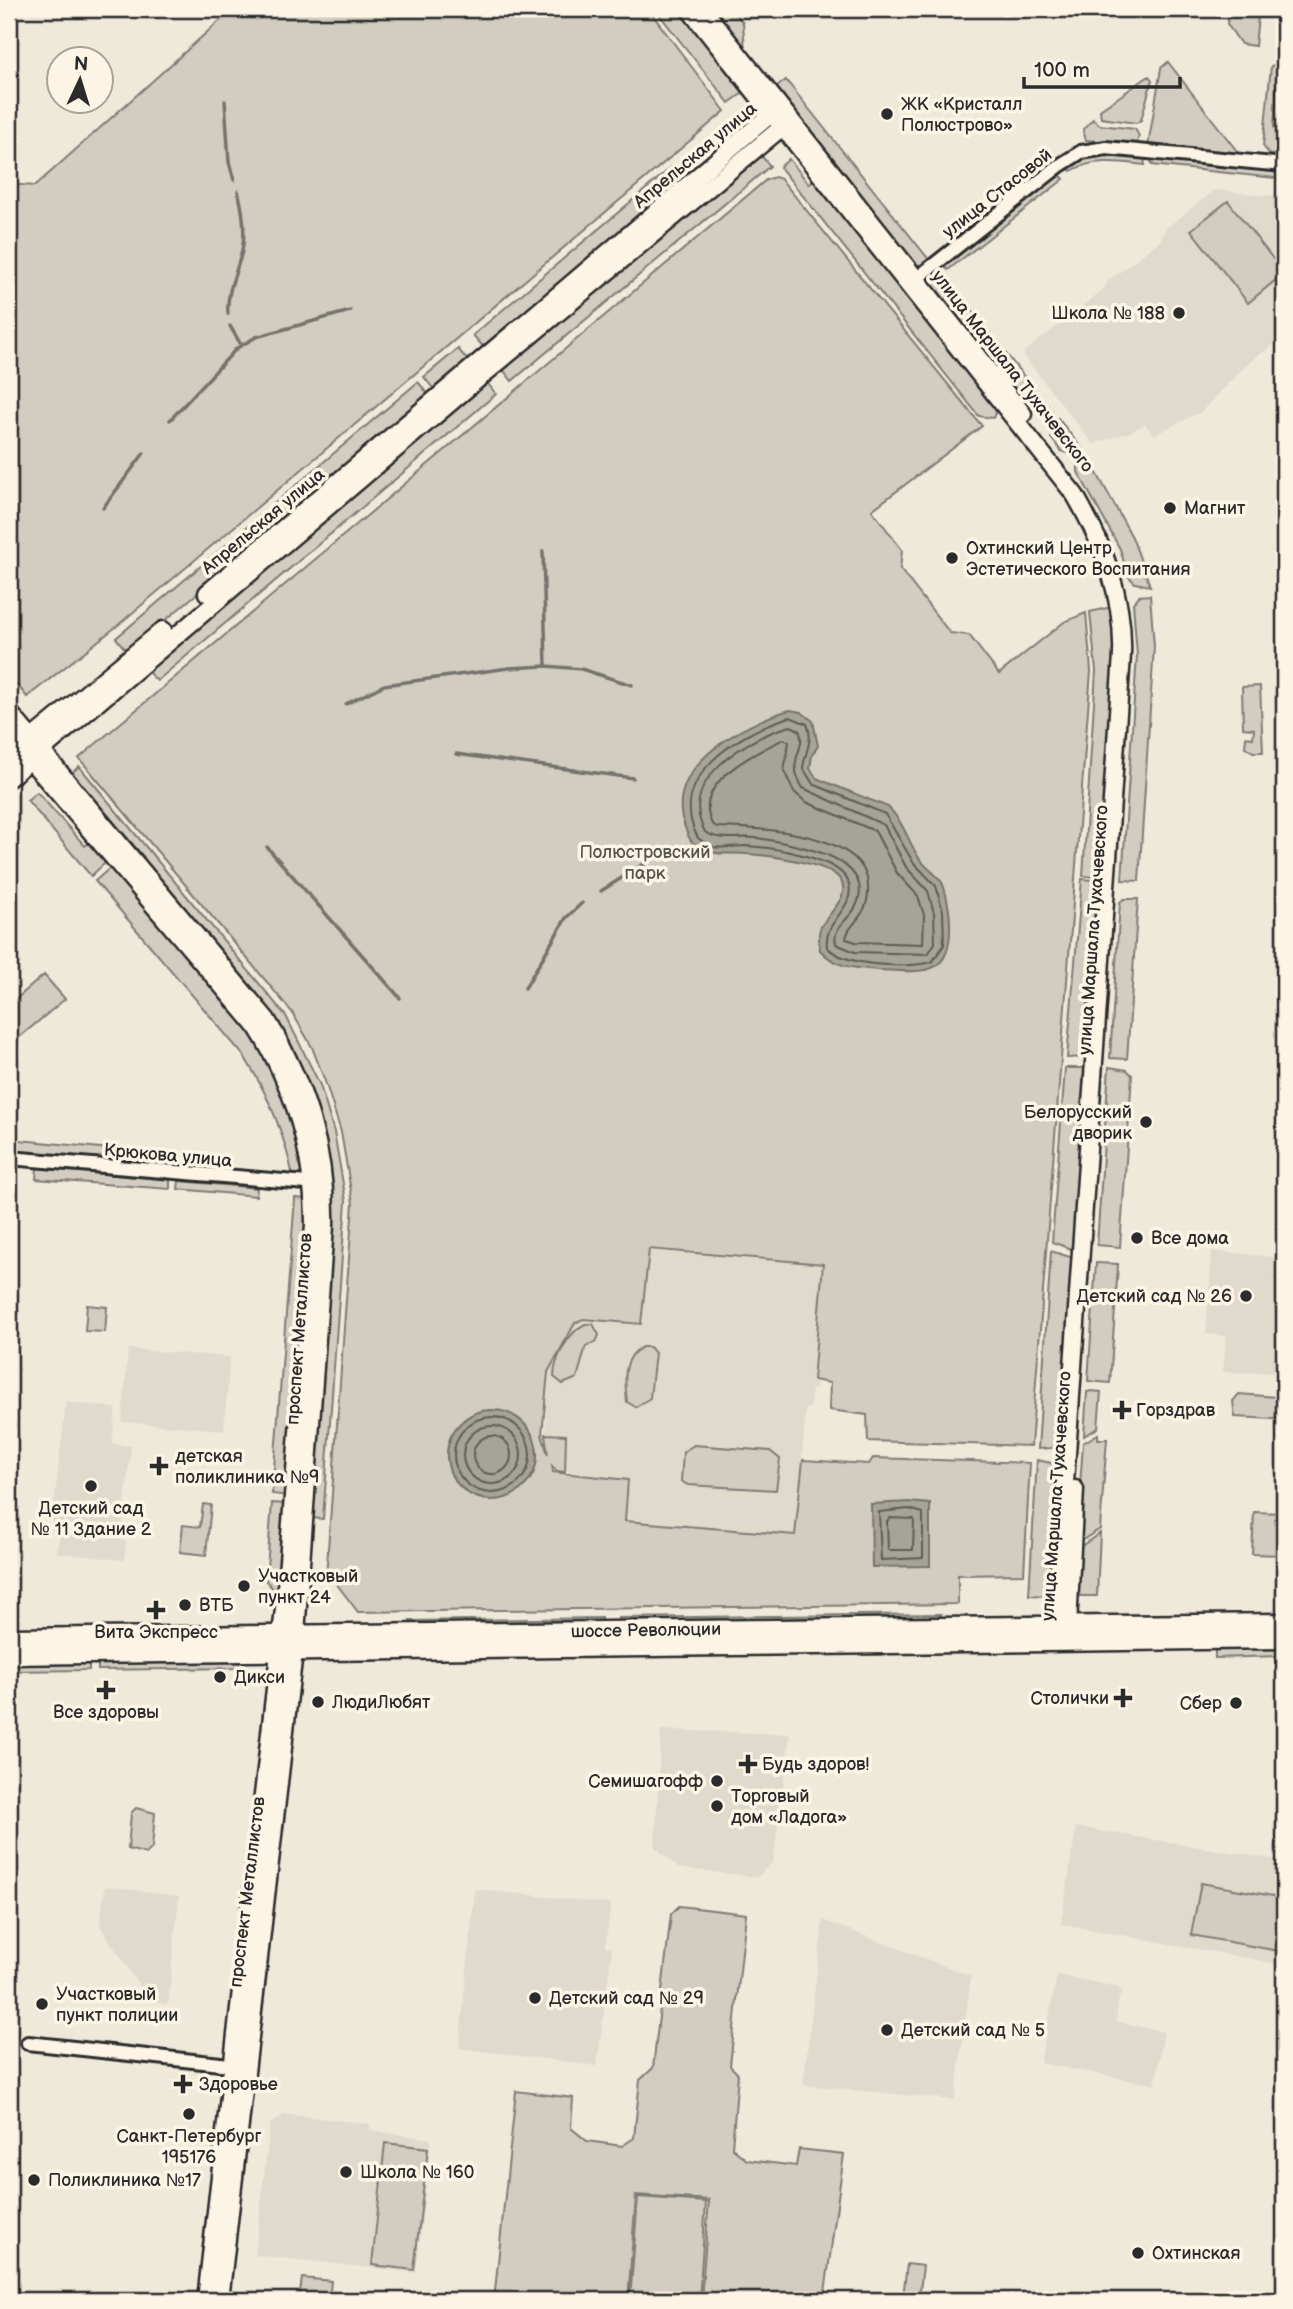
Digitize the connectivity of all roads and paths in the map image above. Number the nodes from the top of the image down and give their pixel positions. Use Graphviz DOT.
graph roads {
  1 [pos="689,9"];
  2 [pos="704,9"];
  3 [pos="779,118"];
  4 [pos="1284,165"];
  5 [pos="912,282"];
  6 [pos="9,712"];
  7 [pos="9,735"];
  8 [pos="26,751"];
  9 [pos="9,778"];
  10 [pos="9,1158"];
  11 [pos="319,1184"];
  12 [pos="1284,1623"];
  13 [pos="1063,1631"];
  14 [pos="9,1639"];
  15 [pos="1284,1639"];
  16 [pos="288,1643"];
  17 [pos="9,1655"];
  18 [pos="27,2043"];
  19 [pos="239,2066"];
  20 [pos="206,2300"];
  21 [pos="219,2300"];
  1 -- 3 [label="street, улица Маршала Тухачевского"];
  2 -- 3 [label="street, улица Маршала Тухачевского"];
  3 -- 5 [label="street, улица Маршала Тухачевского"];
  3 -- 8 [label="street, Апрельская улица"];
  4 -- 5 [label="street, улица Стасовой"];
  5 -- 13 [label="street, улица Маршала Тухачевского"];
  6 -- 8 [label="street, проспект Металлистов"];
  7 -- 8 [label="street, проспект Металлистов"];
  8 -- 9 [label="street, Апрельская улица"];
  8 -- 11 [label="street, проспект Металлистов"];
  10 -- 11 [label="street, Крюкова улица"];
  11 -- 16 [label="street, проспект Металлистов"];
  12 -- 13 [label="main road, шоссе Революции"];
  13 -- 15 [label="main road, шоссе Революции"];
  13 -- 16 [label="main road, шоссе Революции"];
  14 -- 16 [label="main road, шоссе Революции"];
  16 -- 17 [label="main road, шоссе Революции"];
  16 -- 19 [label="street, проспект Металлистов"];
  18 -- 19 [label="street"];
  19 -- 20 [label="street, проспект Металлистов"];
  19 -- 21 [label="street, проспект Металлистов"];
}
